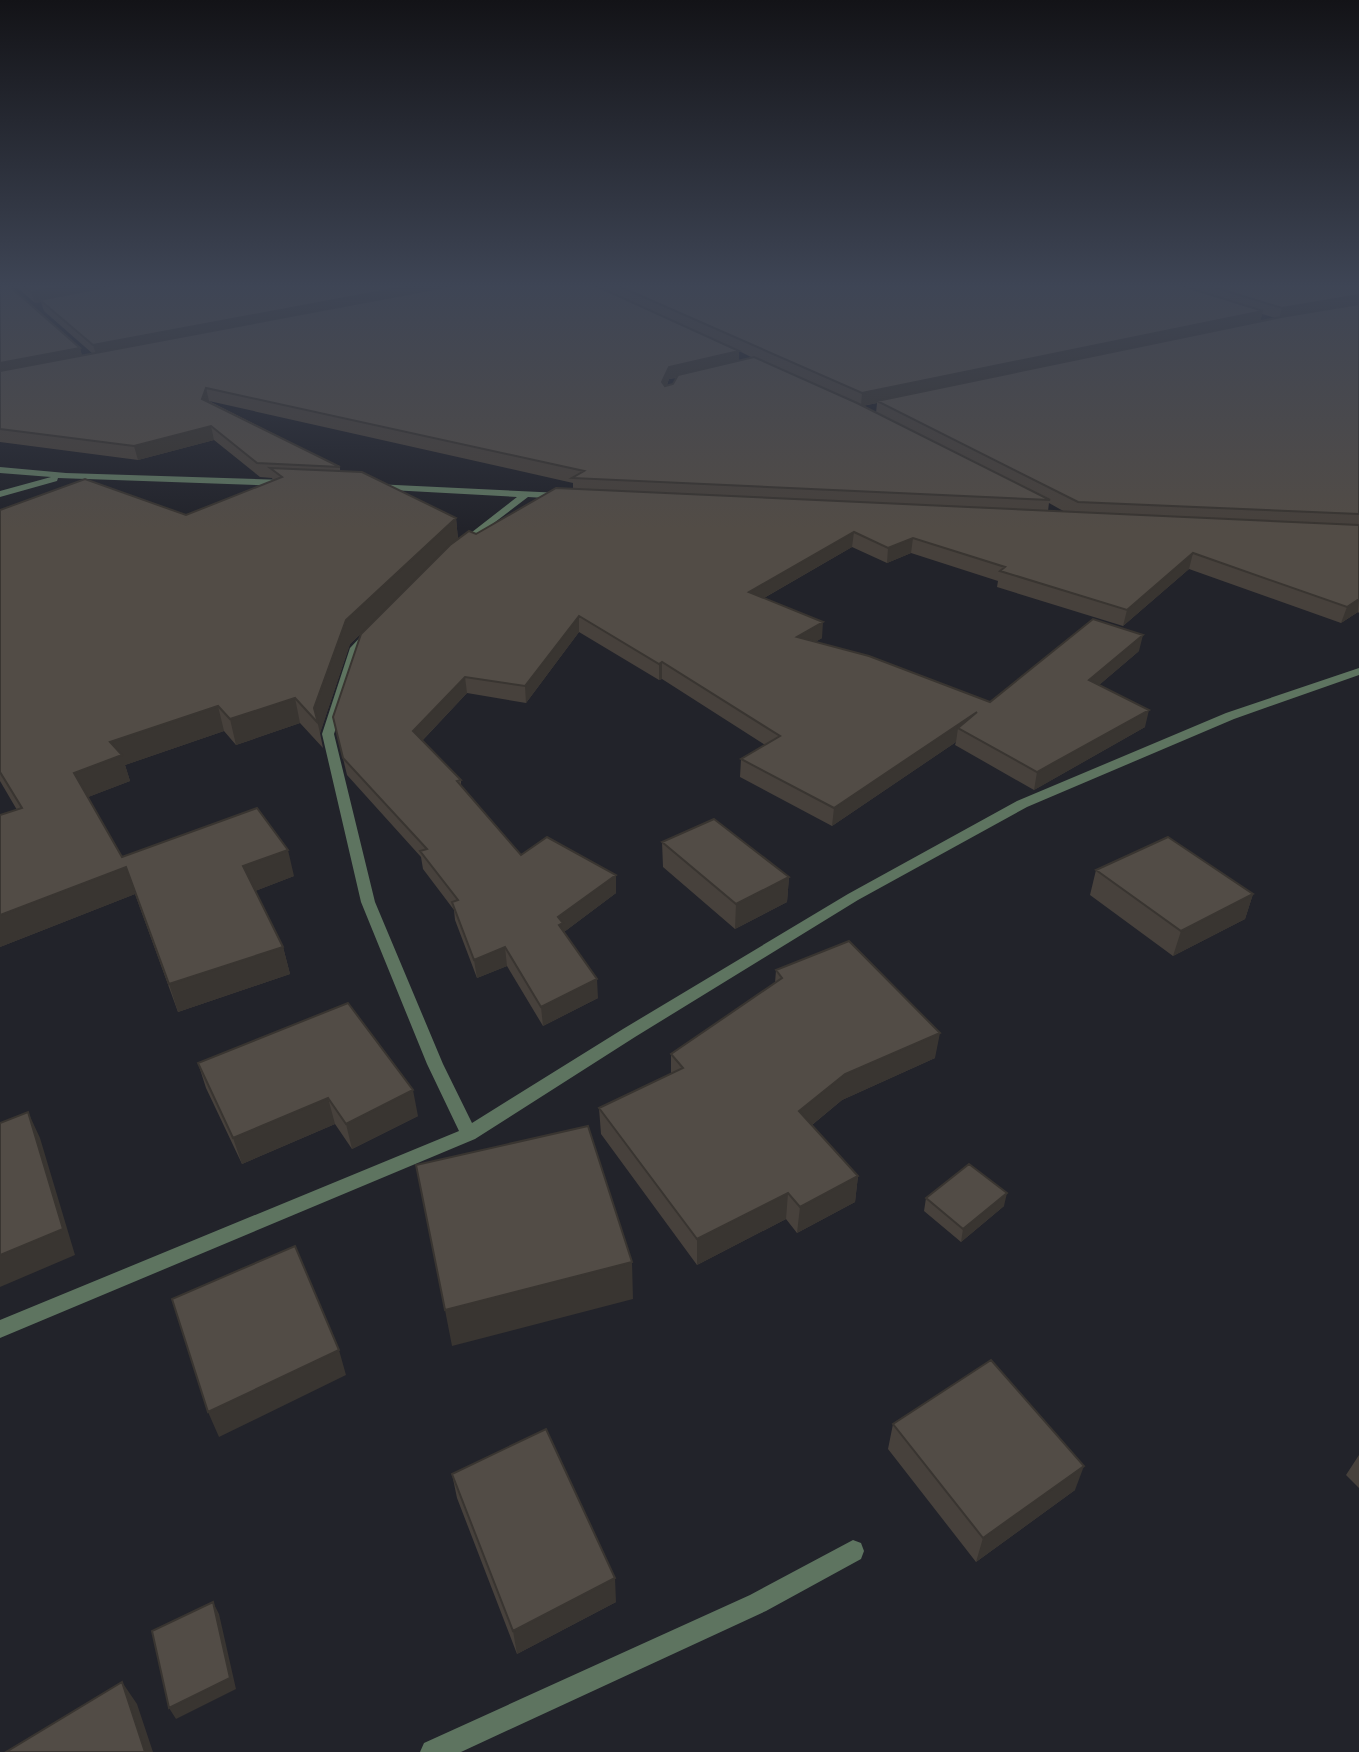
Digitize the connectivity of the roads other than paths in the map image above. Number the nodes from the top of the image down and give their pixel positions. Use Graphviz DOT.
graph roads {
  1 [pos="0,470"];
  2 [pos="66,476"];
  3 [pos="303,484"];
  4 [pos="359,486"];
  5 [pos="0,494"];
  6 [pos="526,494"];
  7 [pos="566,496"];
  8 [pos="447,556"];
  9 [pos="377,626"];
  10 [pos="1359,671"];
  11 [pos="469,1134"];
  12 [pos="0,1329"];
  13 [pos="853,1551"];
  14 [pos="433,1752"];
  1 -- 2 [label="street"];
  2 -- 3 [label="street"];
  2 -- 5 [label="street"];
  4 -- 6 [label="street"];
  6 -- 7 [label="street"];
  6 -- 8 [label="street"];
  9 -- 11 [label="street"];
  10 -- 11 [label="street"];
  11 -- 12 [label="street"];
  13 -- 14 [label="street"];
}
